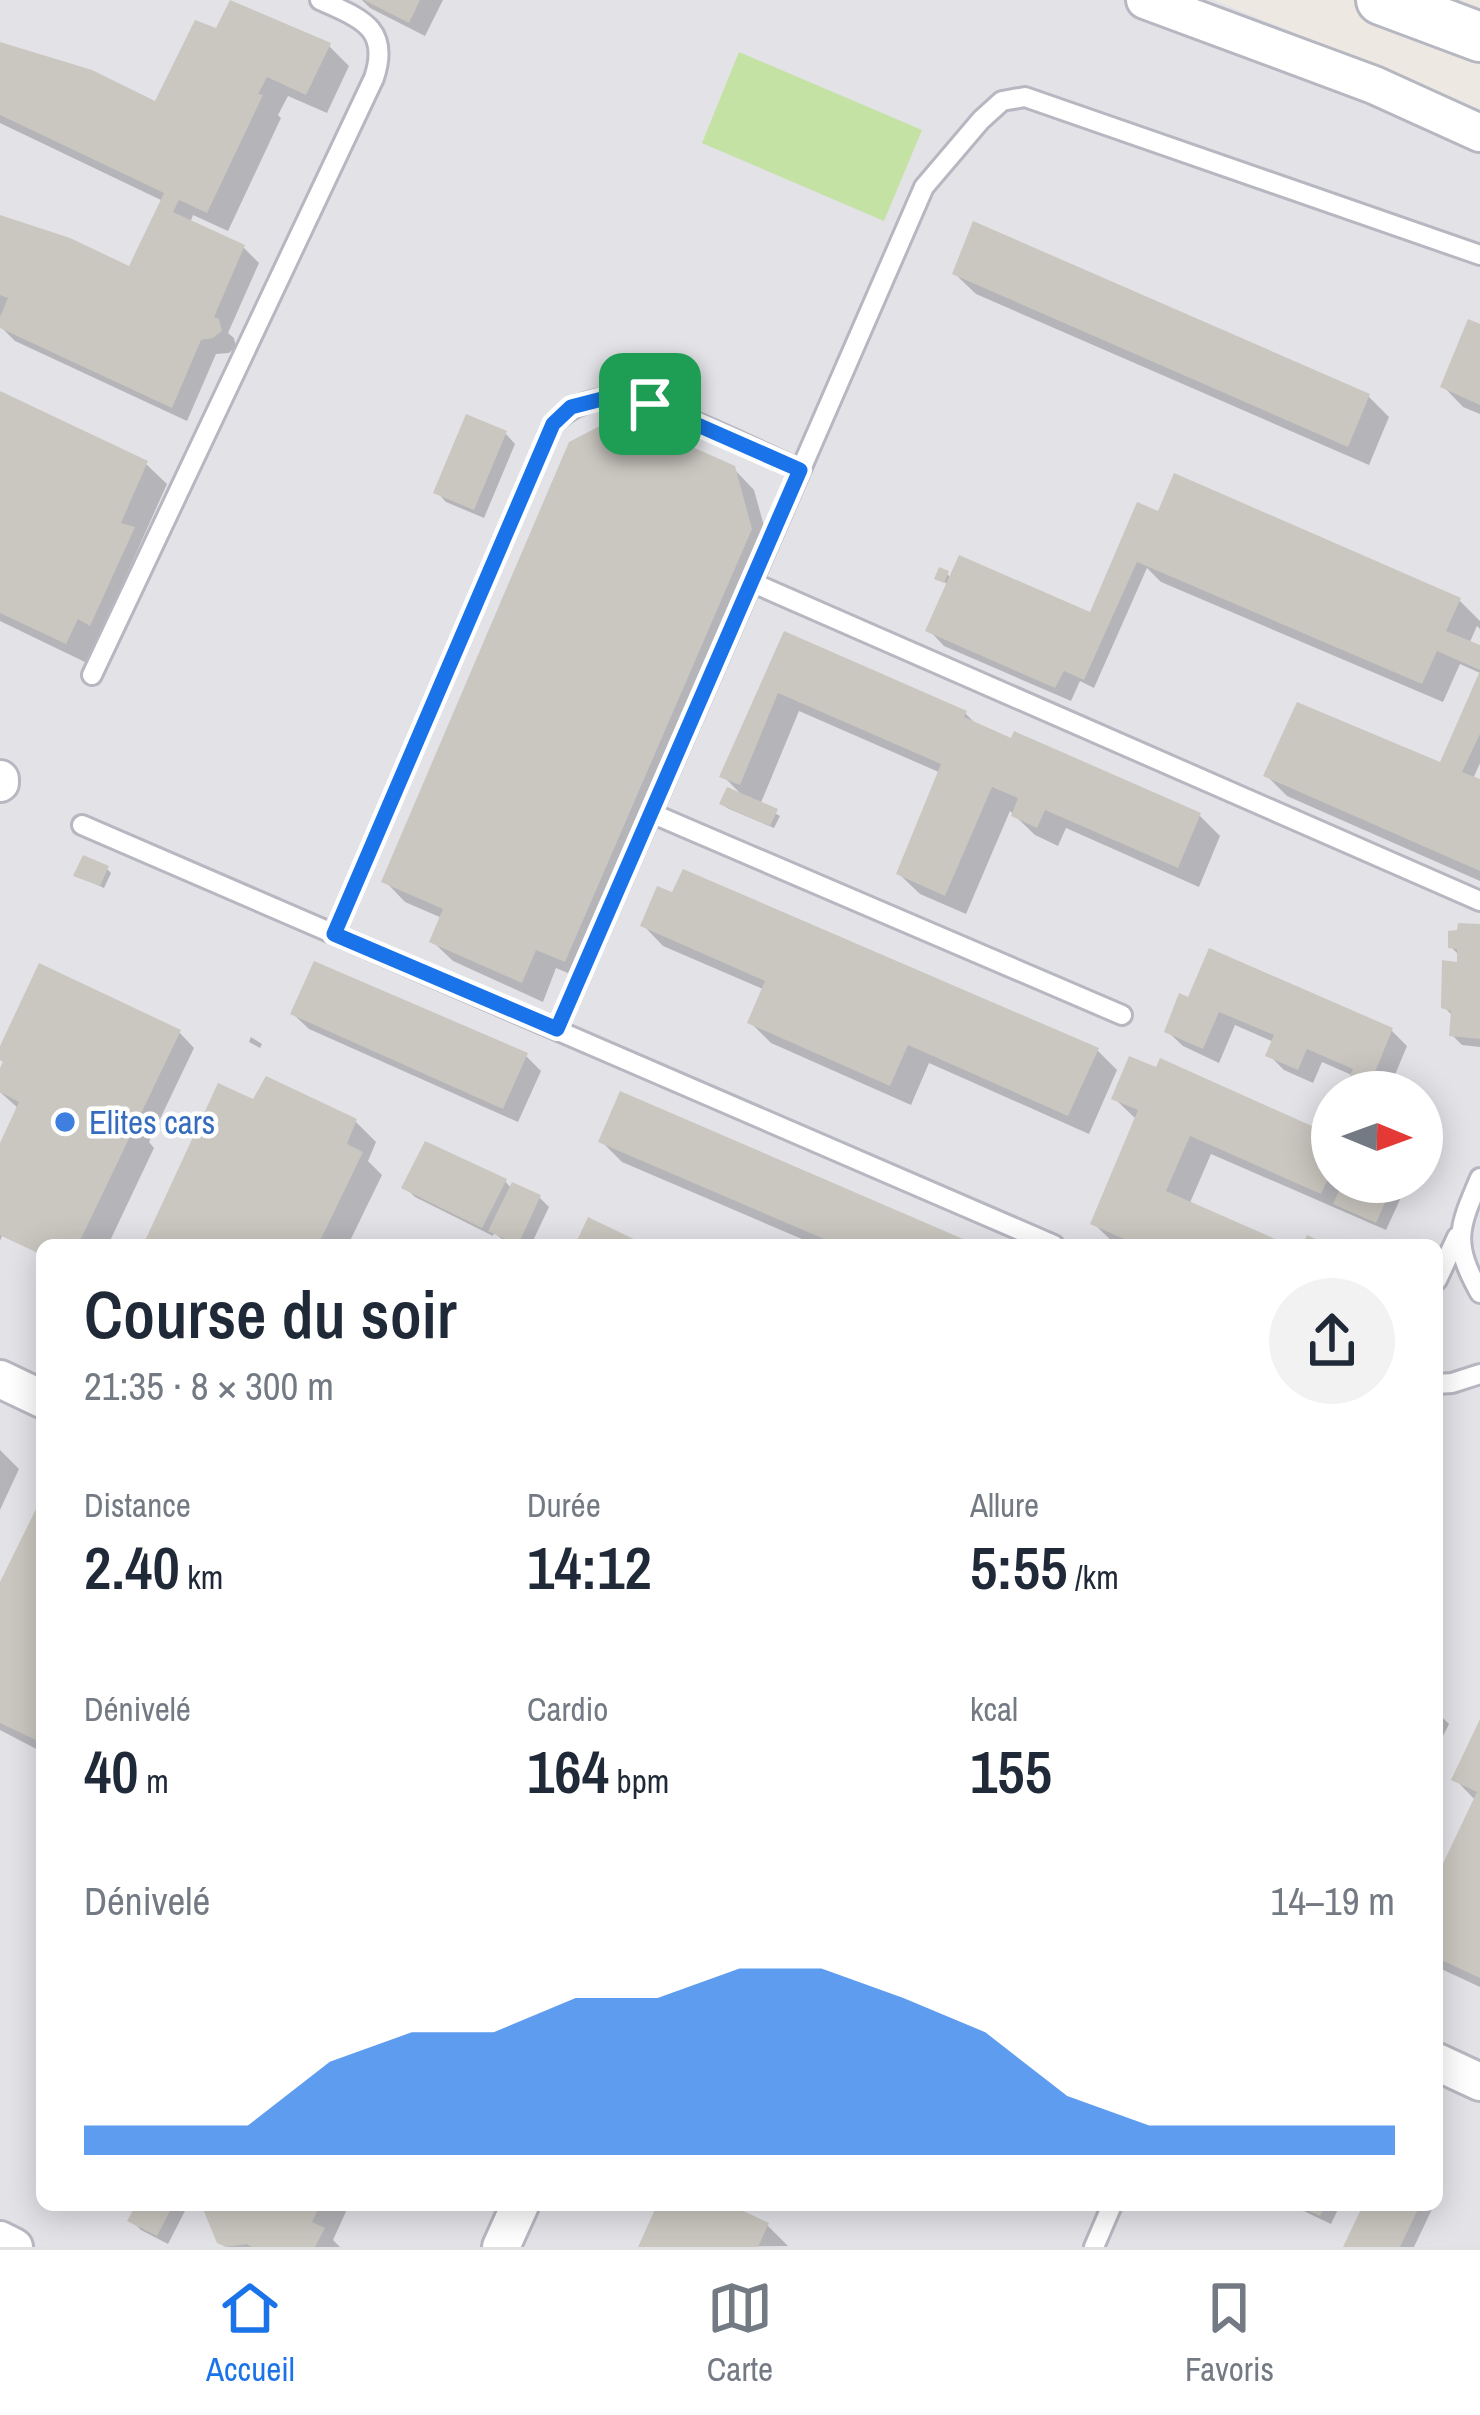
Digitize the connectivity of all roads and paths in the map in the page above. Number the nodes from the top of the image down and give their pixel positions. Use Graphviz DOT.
graph roads {
  1 [pos="320,0"];
  2 [pos="1145,0"];
  3 [pos="1382,0"];
  4 [pos="1480,37"];
  5 [pos="1480,133"];
  6 [pos="1480,255"];
  7 [pos="800,470"];
  8 [pos="752,582"];
  9 [pos="92,675"];
  10 [pos="651,813"];
  11 [pos="82,825"];
  12 [pos="1480,901"];
  13 [pos="334,934"];
  14 [pos="1122,1015"];
  15 [pos="557,1029"];
  16 [pos="1480,1178"];
  17 [pos="1459,1233"];
  18 [pos="1040,1239"];
  19 [pos="1443,1267"];
  20 [pos="1480,1293"];
  21 [pos="1480,1373"];
  22 [pos="0,1379"];
  23 [pos="1443,1384"];
  24 [pos="36,1396"];
  25 [pos="1443,2065"];
  26 [pos="1480,2082"];
  27 [pos="517,2211"];
  28 [pos="1109,2211"];
  29 [pos="0,2240"];
  30 [pos="14,2247"];
  31 [pos="501,2247"];
  32 [pos="1094,2247"];
  1 -- 9 [label="lane"];
  2 -- 5 [label="street"];
  3 -- 4 [label="main road"];
  6 -- 7 [label="lane"];
  7 -- 8 [label="lane"];
  7 -- 13 [label="lane"];
  8 -- 10 [label="lane"];
  8 -- 12 [label="lane"];
  10 -- 14 [label="lane"];
  10 -- 15 [label="lane"];
  11 -- 13 [label="lane"];
  13 -- 15 [label="lane"];
  15 -- 18 [label="lane"];
  16 -- 17 [label="lane"];
  17 -- 19 [label="lane"];
  17 -- 20 [label="lane"];
  21 -- 23 [label="lane"];
  22 -- 24 [label="street"];
  25 -- 26 [label="street"];
  27 -- 31 [label="street"];
  28 -- 32 [label="lane"];
  29 -- 30 [label="street"];
}
